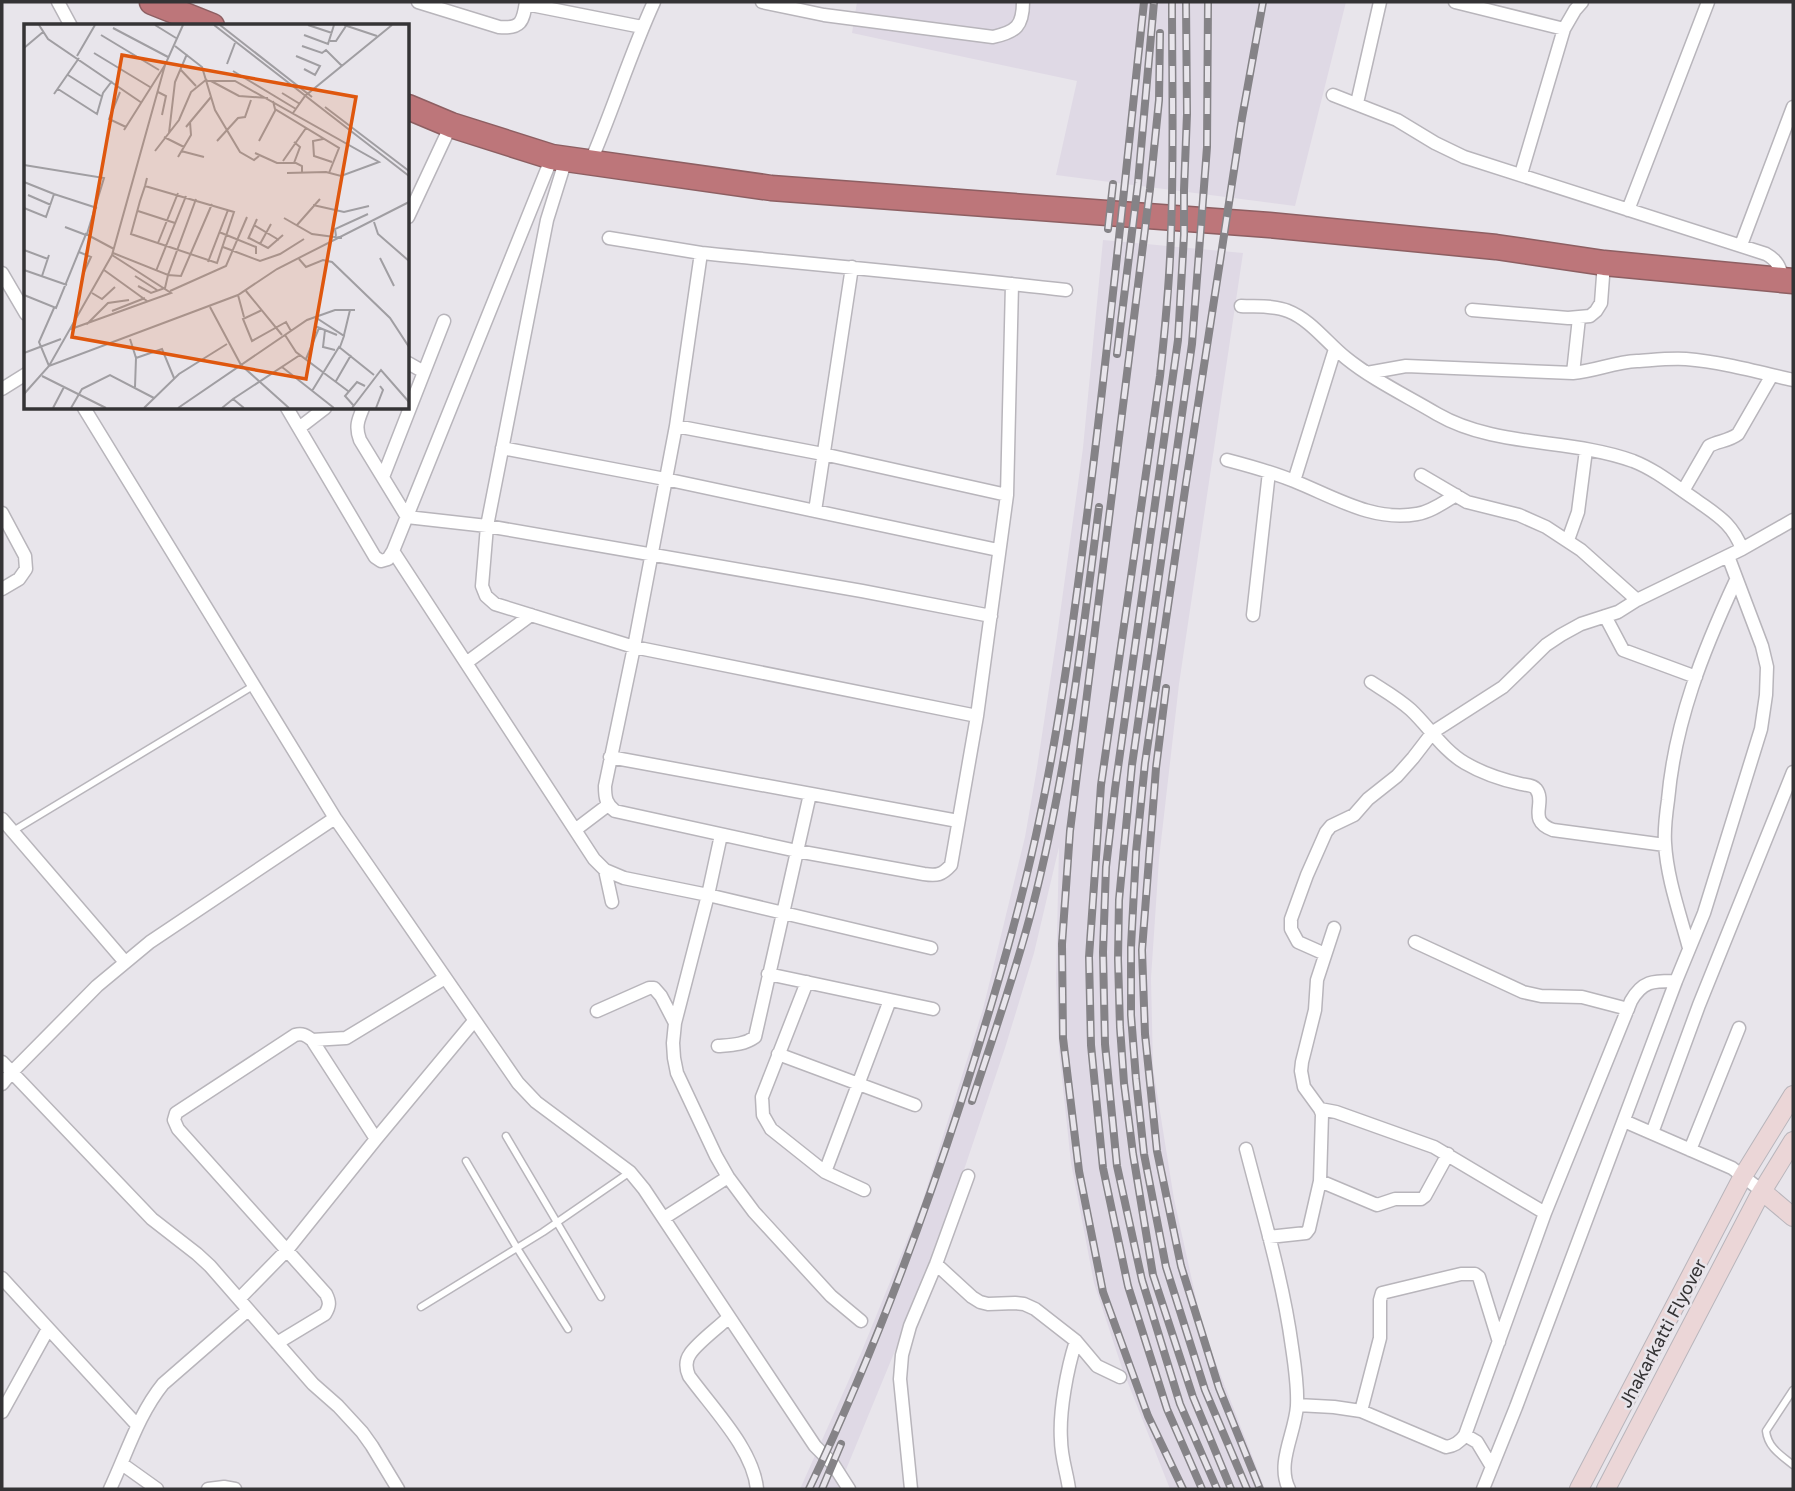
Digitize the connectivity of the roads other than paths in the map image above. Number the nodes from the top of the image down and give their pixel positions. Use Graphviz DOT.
graph roads {
  1 [pos="58,2"];
  2 [pos="152,2"];
  3 [pos="418,2"];
  4 [pos="654,2"];
  5 [pos="762,2"];
  6 [pos="1023,2"];
  7 [pos="1380,2"];
  8 [pos="1455,2"];
  9 [pos="1582,2"];
  10 [pos="1709,2"];
  11 [pos="526,3"];
  12 [pos="825,8"];
  13 [pos="70,24"];
  14 [pos="207,24"];
  15 [pos="642,27"];
  16 [pos="1564,29"];
  17 [pos="1333,95"];
  18 [pos="1357,103"];
  19 [pos="1793,107"];
  20 [pos="410,108"];
  21 [pos="451,125"];
  22 [pos="559,158"];
  23 [pos="590,163"];
  24 [pos="1521,174"];
  25 [pos="1628,210"];
  26 [pos="410,213"];
  27 [pos="609,238"];
  28 [pos="1741,245"];
  29 [pos="701,253"];
  30 [pos="1604,263"];
  31 [pos="852,267"];
  32 [pos="2,273"];
  33 [pos="1788,280"];
  34 [pos="1012,284"];
  35 [pos="1066,290"];
  36 [pos="1241,306"];
  37 [pos="1472,310"];
  38 [pos="24,311"];
  39 [pos="1579,318"];
  40 [pos="444,321"];
  41 [pos="1335,349"];
  42 [pos="410,364"];
  43 [pos="424,372"];
  44 [pos="1367,373"];
  45 [pos="1573,373"];
  46 [pos="24,375"];
  47 [pos="1772,375"];
  48 [pos="1793,380"];
  49 [pos="2,389"];
  50 [pos="410,408"];
  51 [pos="85,410"];
  52 [pos="288,410"];
  53 [pos="322,410"];
  54 [pos="362,410"];
  55 [pos="409,410"];
  56 [pos="676,426"];
  57 [pos="299,428"];
  58 [pos="502,448"];
  59 [pos="1586,450"];
  60 [pos="823,454"];
  61 [pos="1227,460"];
  62 [pos="1269,472"];
  63 [pos="1421,475"];
  64 [pos="383,477"];
  65 [pos="665,479"];
  66 [pos="1294,481"];
  67 [pos="1683,491"];
  68 [pos="1007,495"];
  69 [pos="1456,495"];
  70 [pos="815,511"];
  71 [pos="2,513"];
  72 [pos="407,517"];
  73 [pos="1793,520"];
  74 [pos="487,526"];
  75 [pos="1567,540"];
  76 [pos="1742,549"];
  77 [pos="998,550"];
  78 [pos="393,551"];
  79 [pos="651,554"];
  80 [pos="1728,556"];
  81 [pos="1736,580"];
  82 [pos="2,589"];
  83 [pos="1637,600"];
  84 [pos="531,615"];
  85 [pos="1253,615"];
  86 [pos="991,616"];
  87 [pos="1605,616"];
  88 [pos="634,647"];
  89 [pos="466,663"];
  90 [pos="1696,677"];
  91 [pos="1371,682"];
  92 [pos="253,686"];
  93 [pos="977,716"];
  94 [pos="1433,732"];
  95 [pos="610,757"];
  96 [pos="1793,772"];
  97 [pos="810,794"];
  98 [pos="608,805"];
  99 [pos="335,818"];
  100 [pos="2,820"];
  101 [pos="958,821"];
  102 [pos="575,830"];
  103 [pos="13,831"];
  104 [pos="721,835"];
  105 [pos="1665,845"];
  106 [pos="797,851"];
  107 [pos="605,870"];
  108 [pos="708,895"];
  109 [pos="612,902"];
  110 [pos="783,913"];
  111 [pos="1334,928"];
  112 [pos="1415,942"];
  113 [pos="931,948"];
  114 [pos="1689,948"];
  115 [pos="1325,954"];
  116 [pos="125,962"];
  117 [pos="768,974"];
  118 [pos="445,978"];
  119 [pos="1676,981"];
  120 [pos="807,982"];
  121 [pos="890,1000"];
  122 [pos="933,1009"];
  123 [pos="1628,1009"];
  124 [pos="597,1011"];
  125 [pos="474,1021"];
  126 [pos="675,1023"];
  127 [pos="1739,1028"];
  128 [pos="312,1040"];
  129 [pos="718,1046"];
  130 [pos="778,1054"];
  131 [pos="2,1062"];
  132 [pos="11,1073"];
  133 [pos="2,1084"];
  134 [pos="859,1084"];
  135 [pos="1793,1095"];
  136 [pos="915,1105"];
  137 [pos="1320,1109"];
  138 [pos="1624,1121"];
  139 [pos="1652,1133"];
  140 [pos="506,1136"];
  141 [pos="376,1139"];
  142 [pos="1793,1141"];
  143 [pos="1246,1149"];
  144 [pos="1690,1150"];
  145 [pos="1448,1154"];
  146 [pos="466,1161"];
  147 [pos="630,1172"];
  148 [pos="825,1172"];
  149 [pos="968,1176"];
  150 [pos="1743,1176"];
  151 [pos="728,1177"];
  152 [pos="1320,1181"];
  153 [pos="864,1190"];
  154 [pos="1762,1191"];
  155 [pos="1545,1213"];
  156 [pos="1793,1217"];
  157 [pos="664,1218"];
  158 [pos="558,1222"];
  159 [pos="1269,1237"];
  160 [pos="517,1248"];
  161 [pos="287,1250"];
  162 [pos="936,1264"];
  163 [pos="2,1278"];
  164 [pos="601,1297"];
  165 [pos="239,1299"];
  166 [pos="421,1307"];
  167 [pos="248,1310"];
  168 [pos="729,1317"];
  169 [pos="861,1321"];
  170 [pos="48,1329"];
  171 [pos="568,1329"];
  172 [pos="1076,1342"];
  173 [pos="1499,1342"];
  174 [pos="277,1343"];
  175 [pos="1120,1377"];
  176 [pos="1793,1390"];
  177 [pos="1297,1405"];
  178 [pos="1362,1410"];
  179 [pos="2,1412"];
  180 [pos="137,1425"];
  181 [pos="1465,1435"];
  182 [pos="122,1464"];
  183 [pos="1793,1465"];
  184 [pos="1492,1467"];
  185 [pos="388,1483"];
  186 [pos="110,1489"];
  187 [pos="157,1489"];
  188 [pos="208,1489"];
  189 [pos="235,1489"];
  190 [pos="398,1489"];
  191 [pos="757,1489"];
  192 [pos="849,1489"];
  193 [pos="911,1489"];
  194 [pos="1069,1489"];
  195 [pos="1289,1489"];
  196 [pos="1483,1489"];
  197 [pos="1579,1489"];
  198 [pos="1606,1489"];
  1 -- 13 [label="street"];
  2 -- 14 [label="highway"];
  3 -- 11 [label="street"];
  4 -- 15 [label="street"];
  5 -- 12 [label="street"];
  6 -- 12 [label="street"];
  7 -- 18 [label="street"];
  8 -- 16 [label="street"];
  9 -- 16 [label="street"];
  10 -- 25 [label="street"];
  11 -- 15 [label="street"];
  15 -- 23 [label="street"];
  16 -- 24 [label="street"];
  17 -- 18 [label="street"];
  18 -- 24 [label="street"];
  19 -- 28 [label="street"];
  20 -- 21 [label="highway"];
  21 -- 22 [label="highway"];
  21 -- 26 [label="street"];
  22 -- 23 [label="highway"];
  22 -- 58 [label="street"];
  22 -- 72 [label="street"];
  23 -- 30 [label="highway"];
  24 -- 25 [label="street"];
  25 -- 28 [label="street"];
  27 -- 29 [label="street"];
  28 -- 33 [label="street"];
  29 -- 31 [label="street"];
  29 -- 56 [label="street"];
  30 -- 33 [label="highway"];
  30 -- 39 [label="street"];
  31 -- 34 [label="street"];
  31 -- 60 [label="street"];
  32 -- 38 [label="street"];
  34 -- 35 [label="street"];
  34 -- 68 [label="street"];
  36 -- 41 [label="street"];
  37 -- 39 [label="street"];
  39 -- 45 [label="street"];
  40 -- 43 [label="street"];
  41 -- 44 [label="street"];
  41 -- 66 [label="street"];
  42 -- 43 [label="street"];
  43 -- 50 [label="street"];
  44 -- 45 [label="street"];
  44 -- 59 [label="street"];
  45 -- 47 [label="street"];
  46 -- 49 [label="street"];
  47 -- 48 [label="street"];
  47 -- 67 [label="street"];
  51 -- 92 [label="street"];
  52 -- 57 [label="street"];
  53 -- 57 [label="street"];
  54 -- 64 [label="street"];
  55 -- 64 [label="street"];
  56 -- 60 [label="street"];
  56 -- 65 [label="street"];
  57 -- 78 [label="street"];
  58 -- 65 [label="street"];
  58 -- 74 [label="street"];
  59 -- 67 [label="street"];
  59 -- 75 [label="street"];
  60 -- 68 [label="street"];
  60 -- 70 [label="street"];
  61 -- 62 [label="street"];
  62 -- 66 [label="street"];
  62 -- 85 [label="street"];
  63 -- 69 [label="street"];
  64 -- 72 [label="street"];
  65 -- 70 [label="street"];
  65 -- 79 [label="street"];
  66 -- 69 [label="street"];
  67 -- 76 [label="street"];
  68 -- 77 [label="street"];
  69 -- 75 [label="street"];
  70 -- 77 [label="street"];
  71 -- 82 [label="street"];
  72 -- 74 [label="street"];
  72 -- 78 [label="street"];
  73 -- 76 [label="street"];
  74 -- 79 [label="street"];
  74 -- 84 [label="street"];
  75 -- 83 [label="street"];
  76 -- 80 [label="street"];
  77 -- 86 [label="street"];
  78 -- 89 [label="street"];
  79 -- 86 [label="street"];
  79 -- 88 [label="street"];
  80 -- 81 [label="street"];
  80 -- 83 [label="street"];
  81 -- 90 [label="street"];
  81 -- 114 [label="street"];
  83 -- 87 [label="street"];
  84 -- 88 [label="street"];
  84 -- 89 [label="street"];
  86 -- 93 [label="street"];
  87 -- 90 [label="street"];
  87 -- 94 [label="street"];
  88 -- 93 [label="street"];
  88 -- 95 [label="street"];
  89 -- 102 [label="street"];
  90 -- 105 [label="street"];
  91 -- 94 [label="street"];
  92 -- 99 [label="street"];
  92 -- 103 [label="lane"];
  93 -- 101 [label="street"];
  94 -- 105 [label="street"];
  94 -- 115 [label="street"];
  95 -- 97 [label="street"];
  95 -- 98 [label="street"];
  96 -- 139 [label="street"];
  97 -- 101 [label="street"];
  97 -- 106 [label="street"];
  98 -- 102 [label="street"];
  98 -- 104 [label="street"];
  99 -- 116 [label="street"];
  99 -- 118 [label="street"];
  100 -- 103 [label="street"];
  101 -- 106 [label="street"];
  102 -- 107 [label="street"];
  103 -- 116 [label="street"];
  104 -- 106 [label="street"];
  104 -- 108 [label="street"];
  105 -- 114 [label="street"];
  106 -- 110 [label="street"];
  107 -- 108 [label="street"];
  107 -- 109 [label="street"];
  108 -- 110 [label="street"];
  108 -- 126 [label="street"];
  110 -- 113 [label="street"];
  110 -- 117 [label="street"];
  111 -- 115 [label="street"];
  112 -- 123 [label="street"];
  114 -- 119 [label="street"];
  115 -- 137 [label="street"];
  116 -- 132 [label="street"];
  117 -- 120 [label="street"];
  117 -- 129 [label="street"];
  118 -- 125 [label="street"];
  118 -- 128 [label="street"];
  119 -- 123 [label="street"];
  119 -- 138 [label="street"];
  120 -- 121 [label="street"];
  120 -- 130 [label="street"];
  121 -- 122 [label="street"];
  121 -- 134 [label="street"];
  123 -- 155 [label="street"];
  124 -- 126 [label="street"];
  125 -- 141 [label="street"];
  125 -- 147 [label="street"];
  126 -- 151 [label="street"];
  127 -- 144 [label="street"];
  128 -- 141 [label="street"];
  128 -- 161 [label="street"];
  130 -- 134 [label="street"];
  130 -- 148 [label="street"];
  131 -- 132 [label="street"];
  132 -- 133 [label="street"];
  132 -- 165 [label="street"];
  134 -- 136 [label="street"];
  134 -- 148 [label="street"];
  135 -- 150 [label="main road, Jhakarkatti Flyover"];
  137 -- 145 [label="street"];
  137 -- 152 [label="street"];
  138 -- 139 [label="street"];
  138 -- 184 [label="street"];
  139 -- 144 [label="street"];
  140 -- 158 [label="lane"];
  141 -- 161 [label="street"];
  142 -- 154 [label="main road, Jhakarkatti Flyover"];
  143 -- 159 [label="street"];
  144 -- 150 [label="street"];
  145 -- 152 [label="street"];
  145 -- 155 [label="street"];
  146 -- 160 [label="lane"];
  147 -- 157 [label="street"];
  147 -- 158 [label="lane"];
  148 -- 153 [label="street"];
  149 -- 162 [label="street"];
  150 -- 154 [label="street"];
  150 -- 197 [label="main road, Jhakarkatti Flyover"];
  151 -- 157 [label="street"];
  151 -- 169 [label="street"];
  152 -- 159 [label="street"];
  154 -- 156 [label="main road"];
  154 -- 198 [label="main road, Jhakarkatti Flyover"];
  155 -- 173 [label="street"];
  157 -- 168 [label="street"];
  158 -- 160 [label="lane"];
  158 -- 164 [label="lane"];
  159 -- 177 [label="street"];
  160 -- 166 [label="lane"];
  160 -- 171 [label="lane"];
  161 -- 165 [label="street"];
  161 -- 174 [label="street"];
  162 -- 172 [label="street"];
  162 -- 193 [label="street"];
  163 -- 170 [label="street"];
  165 -- 167 [label="street"];
  167 -- 174 [label="street"];
  167 -- 180 [label="street"];
  168 -- 191 [label="street"];
  168 -- 192 [label="street"];
  170 -- 179 [label="street"];
  170 -- 180 [label="street"];
  172 -- 175 [label="street"];
  172 -- 194 [label="street"];
  173 -- 178 [label="street"];
  173 -- 181 [label="street"];
  174 -- 185 [label="street"];
  176 -- 183 [label="lane"];
  177 -- 178 [label="street"];
  177 -- 195 [label="street"];
  178 -- 181 [label="street"];
  180 -- 182 [label="street"];
  181 -- 184 [label="street"];
  182 -- 186 [label="street"];
  182 -- 187 [label="street"];
  184 -- 196 [label="street"];
  185 -- 190 [label="street"];
  188 -- 189 [label="street"];
}
